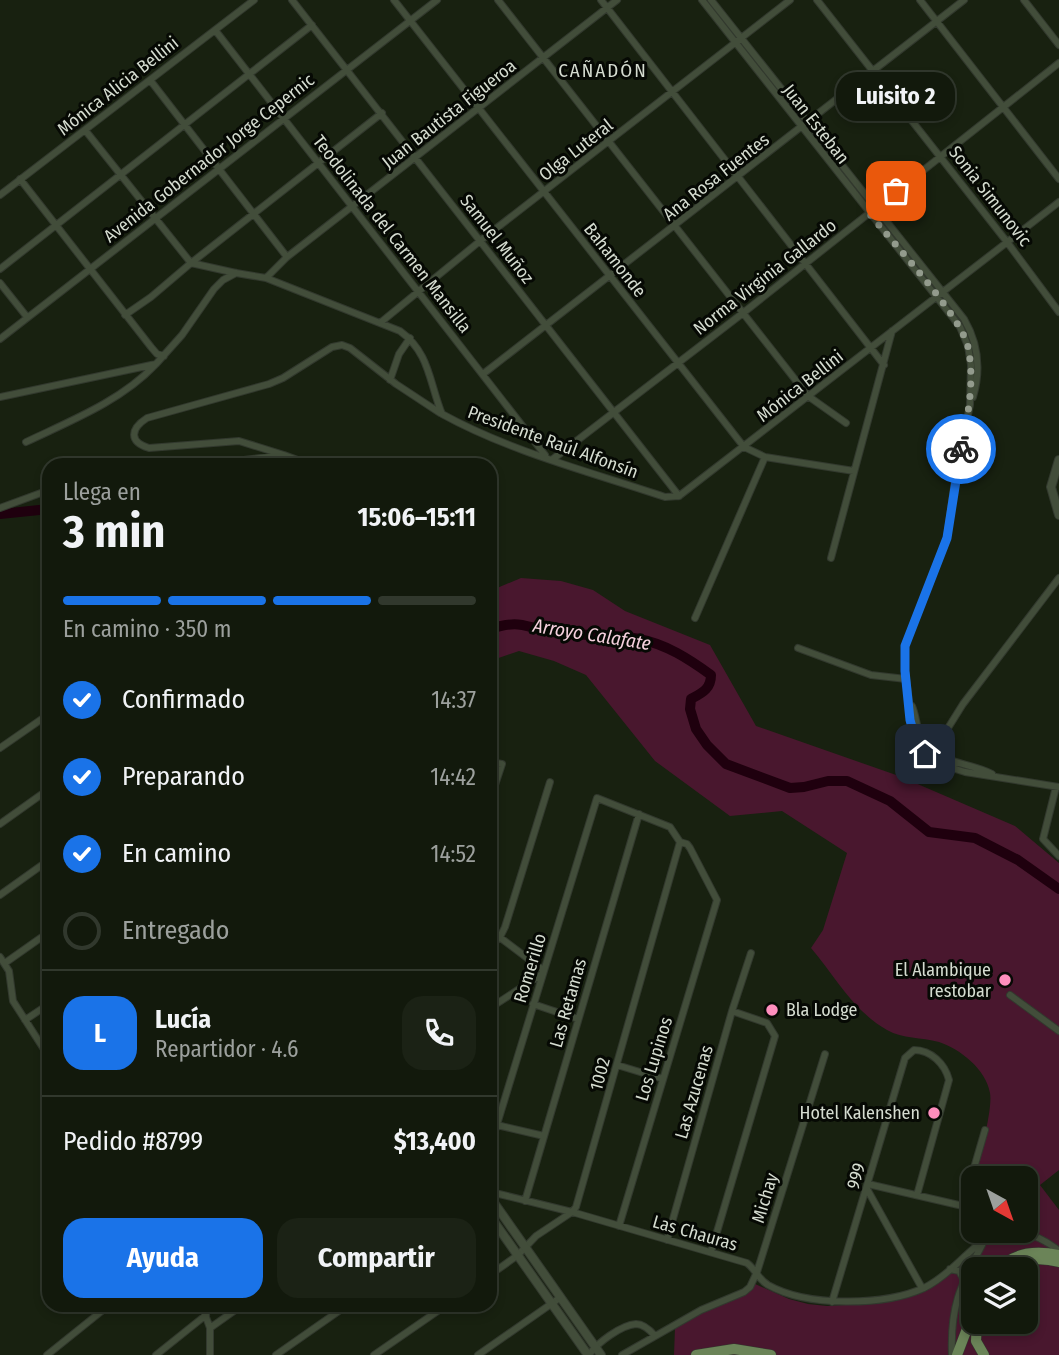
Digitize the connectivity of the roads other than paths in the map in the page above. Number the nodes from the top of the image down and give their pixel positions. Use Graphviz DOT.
graph roads {
  1 [pos="254,0"];
  2 [pos="292,0"];
  3 [pos="394,0"];
  4 [pos="437,0"];
  5 [pos="498,0"];
  6 [pos="601,0"];
  7 [pos="617,0"];
  8 [pos="702,0"];
  9 [pos="711,0"];
  10 [pos="790,0"];
  11 [pos="817,0"];
  12 [pos="920,0"];
  13 [pos="964,0"];
  14 [pos="1024,0"];
  15 [pos="607,8"];
  16 [pos="411,20"];
  17 [pos="936,21"];
  18 [pos="312,25"];
  19 [pos="215,30"];
  20 [pos="739,41"];
  21 [pos="1059,45"];
  22 [pos="543,58"];
  23 [pos="1059,63"];
  24 [pos="346,69"];
  25 [pos="873,71"];
  26 [pos="249,75"];
  27 [pos="150,80"];
  28 [pos="671,93"];
  29 [pos="1003,106"];
  30 [pos="479,107"];
  31 [pos="382,113"];
  32 [pos="283,118"];
  33 [pos="185,125"];
  34 [pos="805,125"];
  35 [pos="85,130"];
  36 [pos="609,142"];
  37 [pos="939,156"];
  38 [pos="417,158"];
  39 [pos="318,163"];
  40 [pos="219,168"];
  41 [pos="121,175"];
  42 [pos="738,178"];
  43 [pos="20,179"];
  44 [pos="1059,179"];
  45 [pos="544,193"];
  46 [pos="0,195"];
  47 [pos="1059,202"];
  48 [pos="352,207"];
  49 [pos="872,211"];
  50 [pos="255,214"];
  51 [pos="155,218"];
  52 [pos="56,226"];
  53 [pos="674,227"];
  54 [pos="480,241"];
  55 [pos="1007,242"];
  56 [pos="287,257"];
  57 [pos="191,263"];
  58 [pos="804,264"];
  59 [pos="90,269"];
  60 [pos="0,270"];
  61 [pos="236,273"];
  62 [pos="610,276"];
  63 [pos="266,278"];
  64 [pos="0,283"];
  65 [pos="418,290"];
  66 [pos="940,294"];
  67 [pos="1059,312"];
  68 [pos="743,313"];
  69 [pos="125,315"];
  70 [pos="27,317"];
  71 [pos="380,323"];
  72 [pos="546,326"];
  73 [pos="892,331"];
  74 [pos="410,338"];
  75 [pos="0,339"];
  76 [pos="871,348"];
  77 [pos="164,356"];
  78 [pos="677,362"];
  79 [pos="156,364"];
  80 [pos="884,365"];
  81 [pos="483,374"];
  82 [pos="390,380"];
  83 [pos="808,396"];
  84 [pos="0,397"];
  85 [pos="613,411"];
  86 [pos="442,414"];
  87 [pos="846,423"];
  88 [pos="26,442"];
  89 [pos="744,447"];
  90 [pos="284,455"];
  91 [pos="765,457"];
  92 [pos="260,458"];
  93 [pos="292,458"];
  94 [pos="550,458"];
  95 [pos="1059,460"];
  96 [pos="855,471"];
  97 [pos="1055,478"];
  98 [pos="42,493"];
  99 [pos="679,496"];
  100 [pos="0,508"];
  101 [pos="1059,515"];
  102 [pos="831,558"];
  103 [pos="1059,578"];
  104 [pos="695,618"];
  105 [pos="798,648"];
  106 [pos="906,680"];
  107 [pos="910,701"];
  108 [pos="42,719"];
  109 [pos="0,748"];
  110 [pos="950,761"];
  111 [pos="497,763"];
  112 [pos="955,769"];
  113 [pos="995,776"];
  114 [pos="497,779"];
  115 [pos="550,782"];
  116 [pos="1057,787"];
  117 [pos="42,794"];
  118 [pos="639,814"];
  119 [pos="0,824"];
  120 [pos="680,842"];
  121 [pos="1059,856"];
  122 [pos="42,865"];
  123 [pos="0,895"];
  124 [pos="497,935"];
  125 [pos="42,937"];
  126 [pos="500,937"];
  127 [pos="497,940"];
  128 [pos="751,953"];
  129 [pos="0,957"];
  130 [pos="5,963"];
  131 [pos="543,972"];
  132 [pos="1010,995"];
  133 [pos="497,1003"];
  134 [pos="533,1004"];
  135 [pos="42,1009"];
  136 [pos="732,1011"];
  137 [pos="578,1019"];
  138 [pos="25,1020"];
  139 [pos="1059,1031"];
  140 [pos="42,1046"];
  141 [pos="825,1054"];
  142 [pos="617,1065"];
  143 [pos="663,1079"];
  144 [pos="497,1125"];
  145 [pos="985,1130"];
  146 [pos="544,1136"];
  147 [pos="975,1166"];
  148 [pos="868,1186"];
  149 [pos="497,1195"];
  150 [pos="917,1195"];
  151 [pos="525,1201"];
  152 [pos="961,1206"];
  153 [pos="497,1208"];
  154 [pos="572,1212"];
  155 [pos="497,1226"];
  156 [pos="619,1226"];
  157 [pos="1038,1237"];
  158 [pos="667,1240"];
  159 [pos="978,1243"];
  160 [pos="524,1246"];
  161 [pos="711,1252"];
  162 [pos="1059,1253"];
  163 [pos="518,1255"];
  164 [pos="1016,1257"];
  165 [pos="1038,1259"];
  166 [pos="1059,1262"];
  167 [pos="950,1269"];
  168 [pos="497,1270"];
  169 [pos="757,1272"];
  170 [pos="961,1275"];
  171 [pos="922,1289"];
  172 [pos="961,1290"];
  173 [pos="561,1297"];
  174 [pos="832,1302"];
  175 [pos="552,1304"];
  176 [pos="101,1312"];
  177 [pos="205,1312"];
  178 [pos="233,1312"];
  179 [pos="337,1312"];
  180 [pos="436,1312"];
  181 [pos="206,1315"];
  182 [pos="210,1328"];
  183 [pos="964,1334"];
  184 [pos="976,1334"];
  185 [pos="654,1336"];
  186 [pos="595,1346"];
  187 [pos="47,1355"];
  188 [pos="156,1355"];
  189 [pos="210,1355"];
  190 [pos="276,1355"];
  191 [pos="374,1355"];
  192 [pos="478,1355"];
  193 [pos="589,1355"];
  194 [pos="601,1355"];
  195 [pos="622,1355"];
  196 [pos="696,1355"];
  197 [pos="771,1355"];
  198 [pos="955,1355"];
  199 [pos="984,1355"];
  1 -- 19 [label="street, Mónica Alicia Bellini"];
  2 -- 18 [label="street, Samuel Muñoz"];
  3 -- 16 [label="street, Bahamonde"];
  4 -- 16 [label="street, Avenida Gobernador Jorge Cepernic"];
  5 -- 22 [label="street"];
  6 -- 15 [label="street"];
  7 -- 15 [label="street, Juan Bautista Figueroa"];
  8 -- 20 [label="street, Juan Esteban"];
  9 -- 20 [label="street, Juan Esteban"];
  10 -- 20 [label="street, Olga Luteral"];
  11 -- 25 [label="street, Sonia Simunovic"];
  12 -- 17 [label="street"];
  13 -- 17 [label="street, Ana Rosa Fuentes"];
  14 -- 21 [label="street"];
  15 -- 22 [label="street, Juan Bautista Figueroa"];
  15 -- 28 [label="street"];
  16 -- 24 [label="street, Avenida Gobernador Jorge Cepernic"];
  16 -- 30 [label="street, Bahamonde"];
  17 -- 25 [label="street, Ana Rosa Fuentes"];
  17 -- 29 [label="street"];
  18 -- 24 [label="street, Samuel Muñoz"];
  18 -- 26 [label="street"];
  19 -- 26 [label="street, Teodolinada del Carmen Mansilla"];
  19 -- 27 [label="street, Mónica Alicia Bellini"];
  20 -- 28 [label="street, Olga Luteral"];
  20 -- 34 [label="street, Juan Esteban"];
  22 -- 30 [label="street, Juan Bautista Figueroa"];
  22 -- 36 [label="street"];
  23 -- 29 [label="street, Norma Virginia Gallardo"];
  24 -- 31 [label="street, Samuel Muñoz"];
  24 -- 32 [label="street, Avenida Gobernador Jorge Cepernic"];
  25 -- 34 [label="street, Ana Rosa Fuentes"];
  25 -- 37 [label="street, Sonia Simunovic"];
  26 -- 32 [label="street, Teodolinada del Carmen Mansilla"];
  26 -- 33 [label="street"];
  27 -- 33 [label="street"];
  27 -- 35 [label="street, Mónica Alicia Bellini"];
  28 -- 36 [label="street, Olga Luteral"];
  28 -- 42 [label="street"];
  29 -- 37 [label="street, Norma Virginia Gallardo"];
  29 -- 44 [label="street"];
  30 -- 38 [label="street, Juan Bautista Figueroa"];
  30 -- 45 [label="street, Bahamonde"];
  31 -- 38 [label="street, Samuel Muñoz"];
  31 -- 39 [label="street"];
  32 -- 39 [label="street, Teodolinada del Carmen Mansilla"];
  32 -- 40 [label="street, Avenida Gobernador Jorge Cepernic"];
  33 -- 40 [label="street"];
  33 -- 41 [label="street"];
  34 -- 42 [label="street, Ana Rosa Fuentes"];
  34 -- 49 [label="street, Juan Esteban"];
  35 -- 41 [label="street"];
  35 -- 43 [label="street, Mónica Alicia Bellini"];
  36 -- 45 [label="street, Olga Luteral"];
  36 -- 53 [label="street"];
  37 -- 49 [label="street, Norma Virginia Gallardo"];
  37 -- 55 [label="street, Sonia Simunovic"];
  38 -- 48 [label="street, Juan Bautista Figueroa"];
  38 -- 54 [label="street, Samuel Muñoz"];
  39 -- 48 [label="street, Teodolinada del Carmen Mansilla"];
  39 -- 50 [label="street"];
  40 -- 50 [label="street"];
  40 -- 51 [label="street, Avenida Gobernador Jorge Cepernic"];
  41 -- 51 [label="street"];
  41 -- 52 [label="street"];
  42 -- 53 [label="street, Ana Rosa Fuentes"];
  42 -- 58 [label="street"];
  43 -- 46 [label="street, Mónica Alicia Bellini"];
  43 -- 52 [label="street"];
  45 -- 54 [label="street, Olga Luteral"];
  45 -- 62 [label="street, Bahamonde"];
  47 -- 55 [label="street, Mónica Bellini"];
  48 -- 56 [label="street, Juan Bautista Figueroa"];
  48 -- 65 [label="street, Teodolinada del Carmen Mansilla"];
  49 -- 58 [label="street, Norma Virginia Gallardo"];
  49 -- 66 [label="street, Juan Esteban"];
  50 -- 56 [label="street"];
  50 -- 57 [label="street"];
  51 -- 57 [label="street"];
  51 -- 59 [label="street, Avenida Gobernador Jorge Cepernic"];
  52 -- 59 [label="street"];
  52 -- 60 [label="street"];
  53 -- 62 [label="street, Ana Rosa Fuentes"];
  53 -- 68 [label="street"];
  54 -- 65 [label="street, Olga Luteral"];
  54 -- 72 [label="street, Samuel Muñoz"];
  55 -- 66 [label="street, Mónica Bellini"];
  55 -- 67 [label="street, Sonia Simunovic"];
  56 -- 63 [label="street, Juan Bautista Figueroa"];
  57 -- 61 [label="street"];
  57 -- 69 [label="street"];
  58 -- 68 [label="street, Norma Virginia Gallardo"];
  58 -- 76 [label="street"];
  59 -- 69 [label="street"];
  59 -- 70 [label="street, Avenida Gobernador Jorge Cepernic"];
  61 -- 63 [label="street"];
  61 -- 77 [label="street"];
  62 -- 72 [label="street, Ana Rosa Fuentes"];
  62 -- 78 [label="street, Bahamonde"];
  63 -- 71 [label="street"];
  64 -- 70 [label="street"];
  65 -- 71 [label="street, Olga Luteral"];
  65 -- 81 [label="street, Teodolinada del Carmen Mansilla"];
  66 -- 73 [label="street, Mónica Bellini"];
  66 -- 106 [label="street, Juan Esteban"];
  68 -- 78 [label="street, Norma Virginia Gallardo"];
  68 -- 83 [label="street"];
  69 -- 77 [label="street"];
  70 -- 75 [label="street, Avenida Gobernador Jorge Cepernic"];
  71 -- 74 [label="street"];
  72 -- 81 [label="street, Ana Rosa Fuentes"];
  72 -- 85 [label="street, Samuel Muñoz"];
  73 -- 76 [label="street, Mónica Bellini"];
  73 -- 80 [label="street"];
  74 -- 82 [label="street"];
  74 -- 86 [label="street, Presidente Raúl Alfonsín"];
  76 -- 80 [label="street"];
  76 -- 83 [label="street, Mónica Bellini"];
  77 -- 79 [label="street"];
  78 -- 85 [label="street, Norma Virginia Gallardo"];
  78 -- 89 [label="street, Bahamonde"];
  79 -- 84 [label="street"];
  79 -- 88 [label="street"];
  80 -- 96 [label="street"];
  81 -- 94 [label="street, Teodolinada del Carmen Mansilla"];
  82 -- 86 [label="street"];
  82 -- 90 [label="street"];
  83 -- 87 [label="street"];
  83 -- 89 [label="street, Mónica Bellini"];
  85 -- 94 [label="street, Norma Virginia Gallardo"];
  85 -- 99 [label="street, Samuel Muñoz"];
  86 -- 94 [label="street, Presidente Raúl Alfonsín"];
  89 -- 91 [label="street, Bahamonde"];
  89 -- 99 [label="street, Mónica Bellini"];
  90 -- 92 [label="street"];
  90 -- 93 [label="street"];
  91 -- 96 [label="street, Bahamonde"];
  91 -- 104 [label="street"];
  94 -- 99 [label="street, Presidente Raúl Alfonsín"];
  95 -- 97 [label="street"];
  96 -- 102 [label="street"];
  97 -- 101 [label="street"];
  98 -- 100 [label="street"];
  103 -- 110 [label="street"];
  105 -- 106 [label="street"];
  106 -- 107 [label="street, Juan Esteban"];
  107 -- 110 [label="street"];
  107 -- 112 [label="street"];
  108 -- 109 [label="street"];
  110 -- 112 [label="street"];
  110 -- 113 [label="street"];
  111 -- 114 [label="street"];
  112 -- 113 [label="street"];
  113 -- 116 [label="street"];
  115 -- 126 [label="street"];
  116 -- 121 [label="street"];
  117 -- 119 [label="street"];
  118 -- 120 [label="street"];
  118 -- 131 [label="street, Romerillo"];
  118 -- 137 [label="street, Las Retamas"];
  120 -- 142 [label="street, 1002"];
  120 -- 143 [label="street, Los Lupinos"];
  122 -- 123 [label="street"];
  124 -- 126 [label="street"];
  125 -- 130 [label="street"];
  126 -- 127 [label="street"];
  126 -- 131 [label="street"];
  128 -- 136 [label="street, Las Azucenas"];
  129 -- 130 [label="street"];
  130 -- 138 [label="street"];
  131 -- 133 [label="street"];
  131 -- 134 [label="street, Romerillo"];
  132 -- 139 [label="street"];
  134 -- 137 [label="street"];
  134 -- 144 [label="street, Romerillo"];
  135 -- 138 [label="street"];
  136 -- 158 [label="street, Las Azucenas"];
  136 -- 161 [label="street"];
  137 -- 146 [label="street, Las Retamas"];
  138 -- 140 [label="street"];
  141 -- 169 [label="street, Michay"];
  142 -- 143 [label="street"];
  142 -- 154 [label="street, 1002"];
  143 -- 156 [label="street, Los Lupinos"];
  144 -- 146 [label="street"];
  145 -- 147 [label="street"];
  146 -- 151 [label="street, Las Retamas"];
  148 -- 150 [label="street"];
  148 -- 150 [label="street, 999"];
  148 -- 171 [label="street"];
  148 -- 174 [label="street, 999"];
  149 -- 151 [label="street, Las Chauras"];
  150 -- 152 [label="street"];
  151 -- 154 [label="street, Las Chauras"];
  153 -- 160 [label="street"];
  154 -- 156 [label="street, Las Chauras"];
  154 -- 160 [label="street"];
  155 -- 163 [label="street"];
  156 -- 158 [label="street, Las Chauras"];
  157 -- 162 [label="street"];
  158 -- 161 [label="street, Las Chauras"];
  159 -- 167 [label="street, Las Chauras"];
  160 -- 163 [label="street"];
  160 -- 173 [label="street"];
  161 -- 169 [label="street, Las Chauras"];
  162 -- 164 [label="main road"];
  163 -- 168 [label="street"];
  163 -- 175 [label="street"];
  165 -- 166 [label="main road"];
  167 -- 170 [label="street"];
  167 -- 171 [label="street, Las Chauras"];
  169 -- 174 [label="street, Las Chauras"];
  169 -- 185 [label="street, Michay"];
  171 -- 174 [label="street, Las Chauras"];
  172 -- 198 [label="street"];
  173 -- 175 [label="street"];
  173 -- 186 [label="street"];
  175 -- 192 [label="street"];
  175 -- 193 [label="street"];
  176 -- 187 [label="street"];
  177 -- 181 [label="street"];
  178 -- 182 [label="street"];
  179 -- 190 [label="street"];
  180 -- 191 [label="street"];
  181 -- 182 [label="street"];
  181 -- 188 [label="street"];
  182 -- 189 [label="street"];
  183 -- 198 [label="main road"];
  184 -- 199 [label="main road"];
  185 -- 186 [label="street"];
  185 -- 195 [label="street, Michay"];
  186 -- 193 [label="street"];
  186 -- 194 [label="street"];
  196 -- 197 [label="main road"];
}
